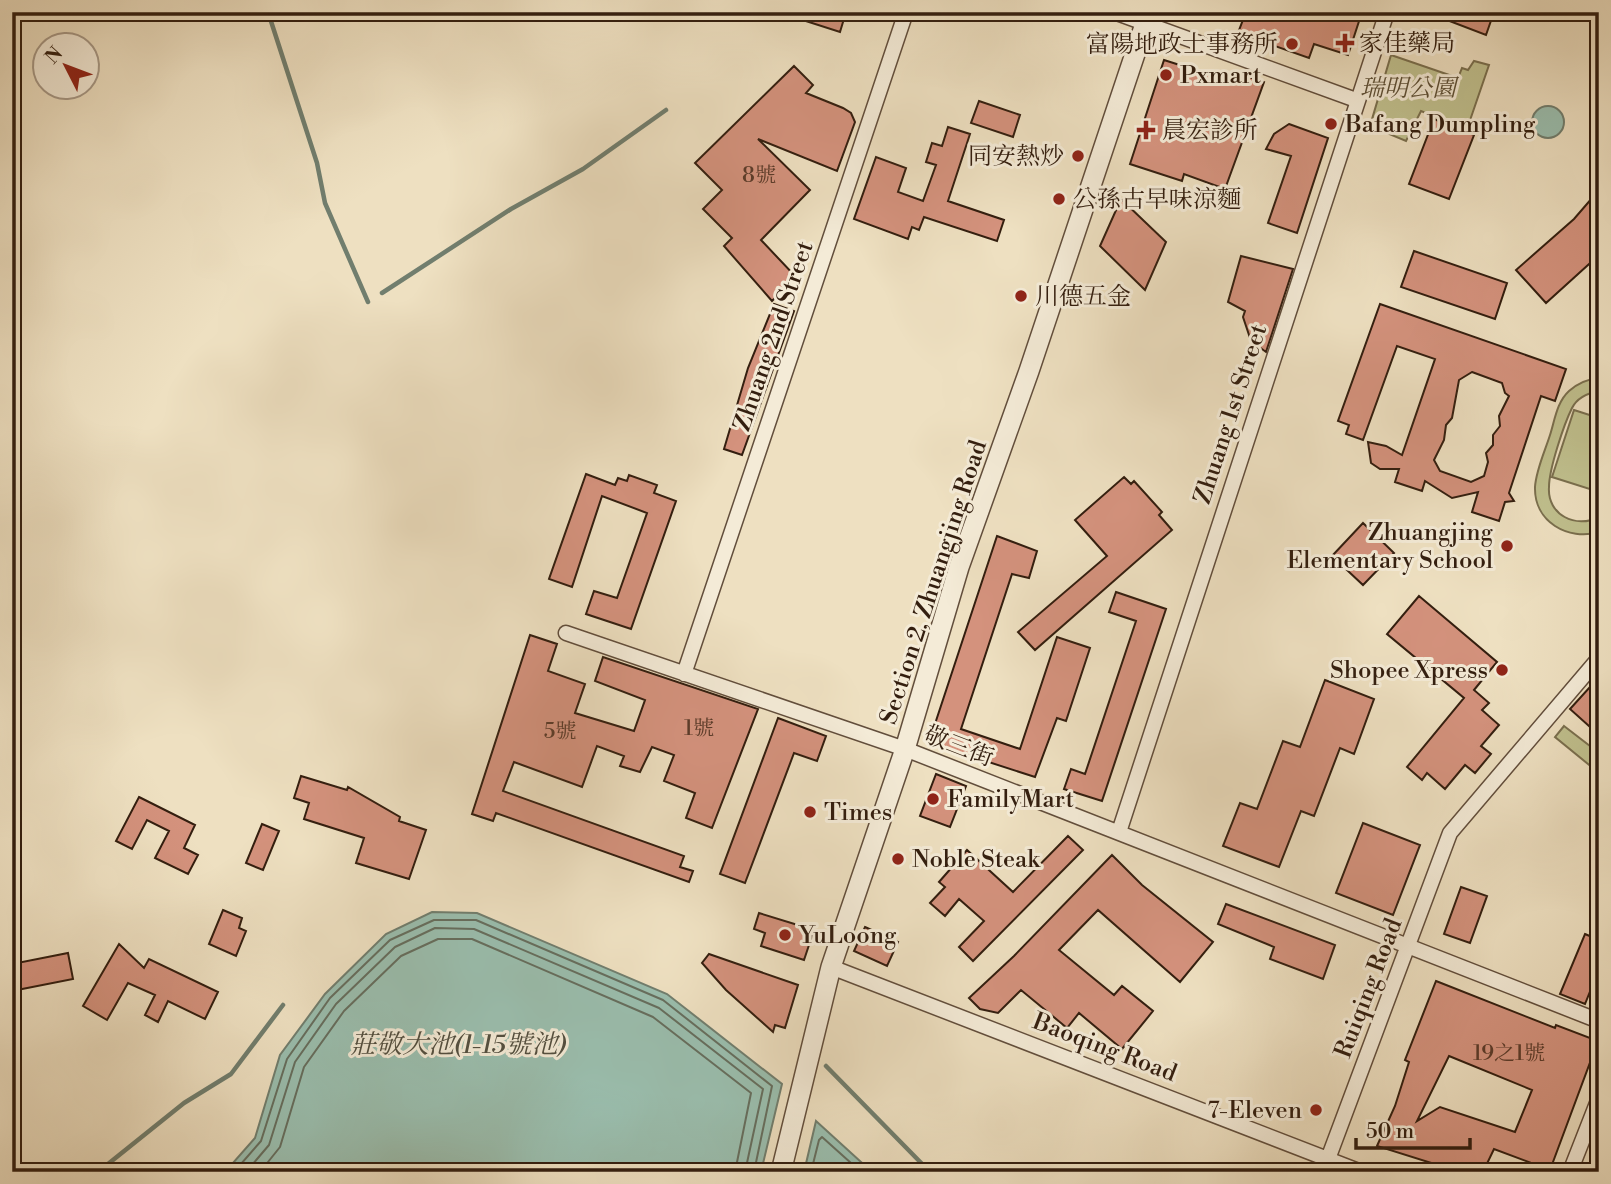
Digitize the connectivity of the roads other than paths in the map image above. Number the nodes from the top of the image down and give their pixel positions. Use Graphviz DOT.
graph roads {
  1 [pos="906,12"];
  2 [pos="1114,12"];
  3 [pos="1387,12"];
  4 [pos="1148,17"];
  5 [pos="1356,100"];
  6 [pos="566,634"];
  7 [pos="1599,658"];
  8 [pos="684,674"];
  9 [pos="905,750"];
  10 [pos="1119,832"];
  11 [pos="1408,948"];
  12 [pos="831,967"];
  13 [pos="1599,1021"];
  14 [pos="1599,1098"];
  15 [pos="1328,1159"];
  16 [pos="781,1172"];
  17 [pos="1361,1172"];
  18 [pos="1570,1172"];
  1 -- 8 [label="street, Zhuang 2nd Street"];
  2 -- 4 [label="street"];
  3 -- 5 [label="street, Zhuang 1st Street"];
  4 -- 5 [label="street"];
  4 -- 9 [label="street, Section 2, Zhuangjing Road"];
  5 -- 10 [label="street, Zhuang 1st Street"];
  6 -- 8 [label="street, 敬三街"];
  7 -- 11 [label="street, Ruiqing Road"];
  8 -- 9 [label="street, 敬三街"];
  9 -- 10 [label="street, 敬三街"];
  9 -- 12 [label="street, Section 2, Zhuangjing Road"];
  10 -- 11 [label="street, 敬三街"];
  11 -- 13 [label="street, 敬三街"];
  11 -- 15 [label="street, Ruiqing Road"];
  12 -- 15 [label="street, Baoqing Road"];
  12 -- 16 [label="street, Section 2, Zhuangjing Road"];
  14 -- 18 [label="street"];
  15 -- 17 [label="street, Baoqing Road"];
}
